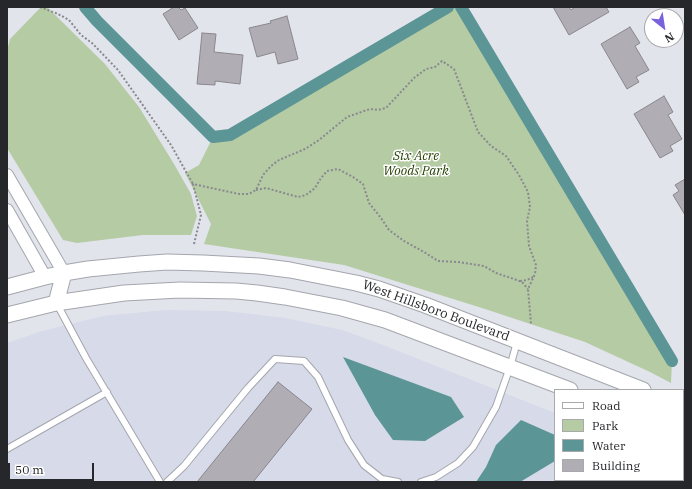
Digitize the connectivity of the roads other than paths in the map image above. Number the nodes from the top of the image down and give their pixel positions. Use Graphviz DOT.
graph roads {
  1 [pos="7,177"];
  2 [pos="7,210"];
  3 [pos="64,273"];
  4 [pos="45,276"];
  5 [pos="7,287"];
  6 [pos="56,303"];
  7 [pos="7,315"];
  8 [pos="517,340"];
  9 [pos="510,367"];
  10 [pos="567,389"];
  11 [pos="640,389"];
  12 [pos="107,392"];
  13 [pos="7,449"];
  14 [pos="160,482"];
  15 [pos="167,482"];
  16 [pos="398,482"];
  17 [pos="421,482"];
  1 -- 3 [label="street"];
  2 -- 4 [label="street"];
  3 -- 4 [label="street, West Hillsboro Boulevard"];
  3 -- 6 [label="street"];
  3 -- 8 [label="street, West Hillsboro Boulevard"];
  4 -- 5 [label="street, West Hillsboro Boulevard"];
  4 -- 6 [label="street"];
  6 -- 7 [label="street, West Hillsboro Boulevard"];
  6 -- 9 [label="street, West Hillsboro Boulevard"];
  6 -- 12 [label="lane"];
  8 -- 9 [label="lane"];
  8 -- 11 [label="street, West Hillsboro Boulevard"];
  9 -- 10 [label="street, West Hillsboro Boulevard"];
  9 -- 17 [label="lane"];
  12 -- 13 [label="lane"];
  12 -- 14 [label="lane"];
  15 -- 16 [label="lane"];
}
